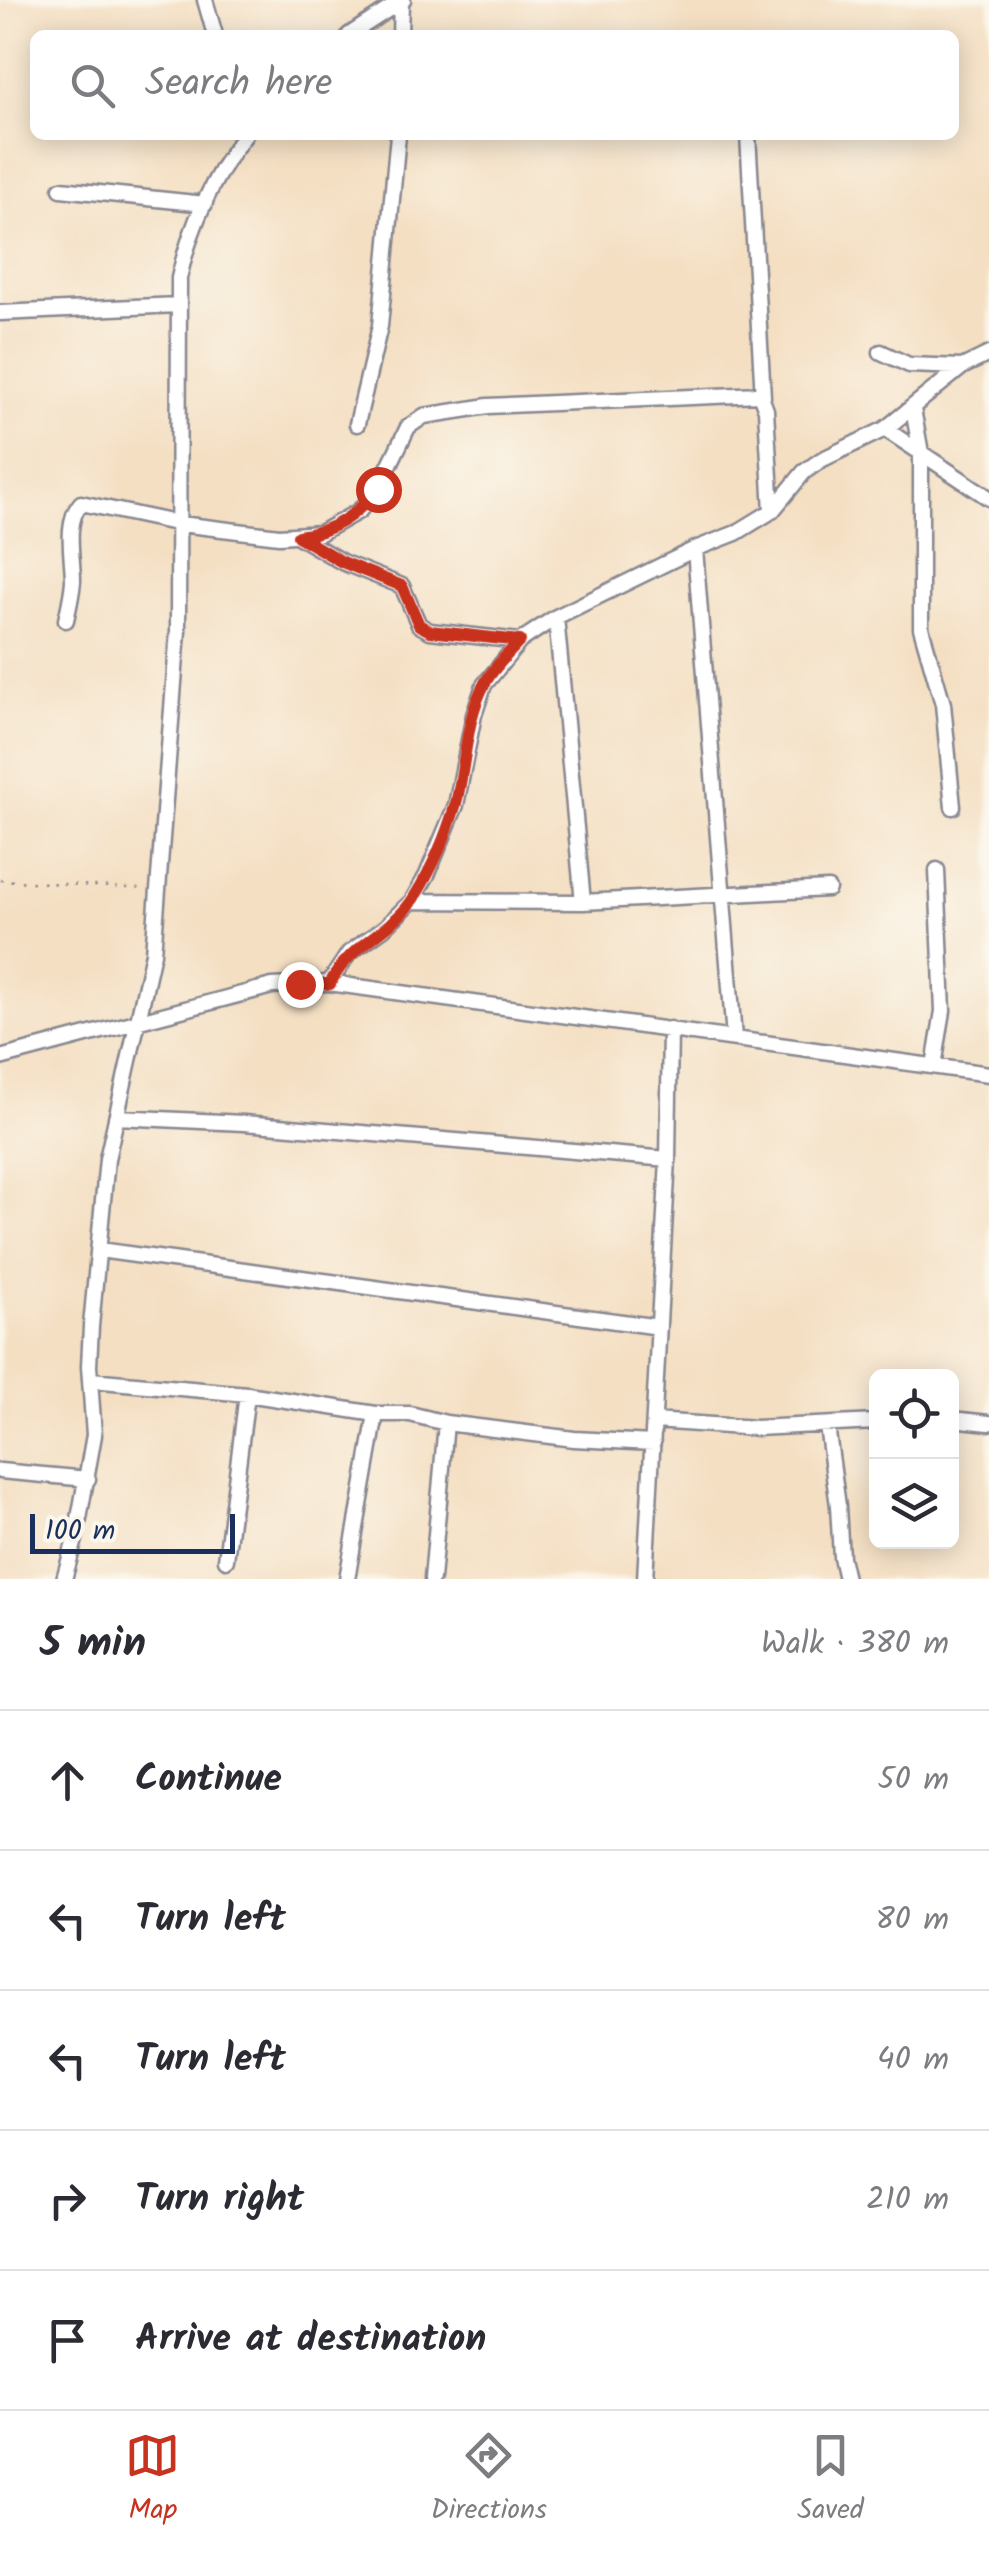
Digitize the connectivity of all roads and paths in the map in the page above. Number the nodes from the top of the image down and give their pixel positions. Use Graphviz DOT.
graph roads {
  1 [pos="205,0"];
  2 [pos="402,1"];
  3 [pos="214,30"];
  4 [pos="357,30"];
  5 [pos="400,30"];
  6 [pos="398,140"];
  7 [pos="748,140"];
  8 [pos="232,143"];
  9 [pos="61,190"];
  10 [pos="205,204"];
  11 [pos="178,306"];
  12 [pos="0,313"];
  13 [pos="881,352"];
  14 [pos="989,354"];
  15 [pos="962,367"];
  16 [pos="763,397"];
  17 [pos="913,409"];
  18 [pos="358,424"];
  19 [pos="885,429"];
  20 [pos="921,453"];
  21 [pos="989,498"];
  22 [pos="772,512"];
  23 [pos="180,524"];
  24 [pos="298,536"];
  25 [pos="695,549"];
  26 [pos="556,618"];
  27 [pos="66,620"];
  28 [pos="520,641"];
  29 [pos="953,807"];
  30 [pos="937,870"];
  31 [pos="0,880"];
  32 [pos="828,888"];
  33 [pos="157,890"];
  34 [pos="720,897"];
  35 [pos="412,901"];
  36 [pos="584,902"];
  37 [pos="330,984"];
  38 [pos="137,1023"];
  39 [pos="670,1029"];
  40 [pos="734,1038"];
  41 [pos="0,1058"];
  42 [pos="934,1066"];
  43 [pos="989,1074"];
  44 [pos="116,1118"];
  45 [pos="668,1159"];
  46 [pos="99,1250"];
  47 [pos="659,1327"];
  48 [pos="90,1380"];
  49 [pos="247,1394"];
  50 [pos="376,1414"];
  51 [pos="959,1420"];
  52 [pos="654,1422"];
  53 [pos="446,1423"];
  54 [pos="869,1423"];
  55 [pos="989,1423"];
  56 [pos="827,1426"];
  57 [pos="653,1442"];
  58 [pos="0,1471"];
  59 [pos="88,1479"];
  60 [pos="226,1560"];
  61 [pos="64,1579"];
  62 [pos="347,1579"];
  63 [pos="432,1579"];
  64 [pos="645,1579"];
  65 [pos="846,1579"];
  1 -- 3 [label="street"];
  2 -- 4 [label="street"];
  2 -- 5 [label="street"];
  6 -- 18 [label="street"];
  7 -- 16 [label="street"];
  8 -- 10 [label="street"];
  9 -- 10 [label="street"];
  10 -- 11 [label="street"];
  11 -- 12 [label="street"];
  11 -- 23 [label="street"];
  13 -- 15 [label="street"];
  14 -- 15 [label="street"];
  15 -- 17 [label="street"];
  16 -- 22 [label="street"];
  16 -- 24 [label="street"];
  17 -- 19 [label="street"];
  17 -- 20 [label="street"];
  19 -- 20 [label="street"];
  19 -- 22 [label="street"];
  20 -- 21 [label="street"];
  20 -- 29 [label="street"];
  22 -- 25 [label="street"];
  23 -- 24 [label="street"];
  23 -- 27 [label="street"];
  23 -- 33 [label="street"];
  24 -- 28 [label="street"];
  25 -- 26 [label="street"];
  25 -- 34 [label="street"];
  26 -- 28 [label="street"];
  26 -- 36 [label="street"];
  28 -- 35 [label="street"];
  30 -- 42 [label="street"];
  31 -- 33 [label="path"];
  32 -- 34 [label="street"];
  33 -- 38 [label="street"];
  34 -- 36 [label="street"];
  34 -- 40 [label="street"];
  35 -- 36 [label="street"];
  35 -- 37 [label="street"];
  37 -- 38 [label="street"];
  37 -- 39 [label="street"];
  38 -- 41 [label="street"];
  38 -- 44 [label="street"];
  39 -- 40 [label="street"];
  39 -- 45 [label="street"];
  40 -- 42 [label="street"];
  42 -- 43 [label="street"];
  44 -- 45 [label="street"];
  44 -- 46 [label="street"];
  45 -- 47 [label="street"];
  46 -- 47 [label="street"];
  46 -- 48 [label="street"];
  47 -- 52 [label="street"];
  48 -- 49 [label="street"];
  48 -- 59 [label="street"];
  49 -- 50 [label="street"];
  49 -- 60 [label="street"];
  50 -- 53 [label="street"];
  50 -- 62 [label="street"];
  51 -- 55 [label="street"];
  52 -- 56 [label="street"];
  52 -- 57 [label="street"];
  53 -- 57 [label="street"];
  53 -- 63 [label="street"];
  54 -- 56 [label="street"];
  56 -- 65 [label="street"];
  57 -- 64 [label="street"];
  58 -- 59 [label="street"];
  59 -- 61 [label="street"];
}
